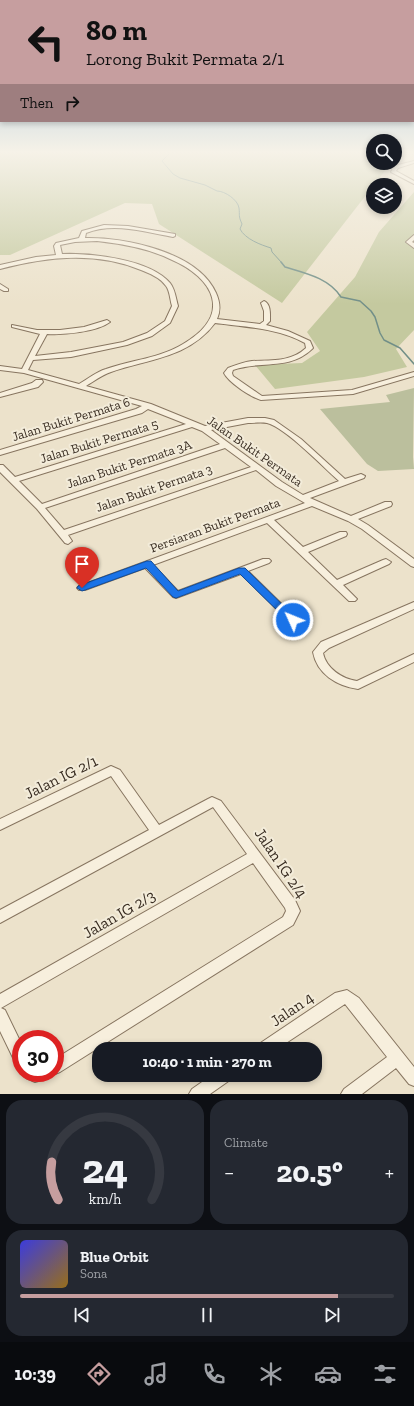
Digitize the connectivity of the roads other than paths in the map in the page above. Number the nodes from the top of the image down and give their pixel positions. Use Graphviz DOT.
graph roads {
  1 [pos="173,235"];
  2 [pos="414,237"];
  3 [pos="82,240"];
  4 [pos="414,246"];
  5 [pos="59,256"];
  6 [pos="0,266"];
  7 [pos="0,286"];
  8 [pos="6,290"];
  9 [pos="264,303"];
  10 [pos="213,321"];
  11 [pos="107,322"];
  12 [pos="14,326"];
  13 [pos="262,326"];
  14 [pos="44,333"];
  15 [pos="32,358"];
  16 [pos="0,368"];
  17 [pos="24,371"];
  18 [pos="414,374"];
  19 [pos="39,382"];
  20 [pos="80,386"];
  21 [pos="0,395"];
  22 [pos="148,406"];
  23 [pos="193,424"];
  24 [pos="205,429"];
  25 [pos="225,445"];
  26 [pos="0,453"];
  27 [pos="0,467"];
  28 [pos="255,468"];
  29 [pos="361,476"];
  30 [pos="13,480"];
  31 [pos="344,482"];
  32 [pos="302,498"];
  33 [pos="312,503"];
  34 [pos="388,504"];
  35 [pos="40,507"];
  36 [pos="268,519"];
  37 [pos="350,519"];
  38 [pos="62,534"];
  39 [pos="343,534"];
  40 [pos="68,541"];
  41 [pos="301,551"];
  42 [pos="266,561"];
  43 [pos="386,562"];
  44 [pos="147,564"];
  45 [pos="414,564"];
  46 [pos="242,570"];
  47 [pos="336,584"];
  48 [pos="82,588"];
  49 [pos="352,599"];
  50 [pos="414,605"];
  51 [pos="293,620"];
  52 [pos="414,658"];
  53 [pos="0,825"];
  54 [pos="157,832"];
  55 [pos="255,856"];
  56 [pos="0,917"];
  57 [pos="0,1002"];
  58 [pos="0,1015"];
  59 [pos="12,1040"];
  60 [pos="274,1042"];
  61 [pos="398,1058"];
  62 [pos="64,1061"];
  63 [pos="414,1079"];
  64 [pos="215,1082"];
  65 [pos="197,1094"];
  66 [pos="349,1094"];
  1 -- 3 [label="street"];
  2 -- 4 [label="street"];
  3 -- 5 [label="street"];
  3 -- 10 [label="street"];
  5 -- 6 [label="street"];
  5 -- 15 [label="street"];
  7 -- 8 [label="street"];
  9 -- 13 [label="street"];
  10 -- 13 [label="street"];
  10 -- 20 [label="street"];
  11 -- 14 [label="street"];
  12 -- 14 [label="street"];
  13 -- 18 [label="street"];
  14 -- 15 [label="street"];
  15 -- 17 [label="street"];
  16 -- 17 [label="street, Jalan Bukit Permata"];
  17 -- 20 [label="street, Jalan Bukit Permata"];
  19 -- 21 [label="street"];
  20 -- 22 [label="street, Jalan Bukit Permata"];
  22 -- 23 [label="street, Jalan Bukit Permata"];
  22 -- 26 [label="street, Jalan Bukit Permata 6"];
  23 -- 24 [label="street, Jalan Bukit Permata"];
  23 -- 30 [label="street, Jalan Bukit Permata 5"];
  24 -- 25 [label="street, Jalan Bukit Permata"];
  24 -- 31 [label="street"];
  25 -- 28 [label="street, Jalan Bukit Permata"];
  25 -- 35 [label="street, Jalan Bukit Permata 3A"];
  27 -- 30 [label="street"];
  28 -- 32 [label="street, Jalan Bukit Permata"];
  28 -- 38 [label="street, Jalan Bukit Permata 3"];
  29 -- 31 [label="street"];
  30 -- 35 [label="street"];
  31 -- 32 [label="street"];
  32 -- 33 [label="street, Jalan Bukit Permata"];
  33 -- 36 [label="street, Persiaran Bukit Permata"];
  33 -- 37 [label="street, Jalan Bukit Permata"];
  34 -- 37 [label="street"];
  35 -- 38 [label="street"];
  36 -- 41 [label="street"];
  36 -- 44 [label="street, Persiaran Bukit Permata"];
  37 -- 45 [label="street, Jalan Bukit Permata"];
  38 -- 40 [label="street"];
  39 -- 41 [label="street"];
  41 -- 47 [label="street"];
  42 -- 46 [label="street"];
  43 -- 47 [label="street"];
  44 -- 46 [label="street"];
  44 -- 48 [label="street, Persiaran Bukit Permata"];
  46 -- 51 [label="street"];
  47 -- 49 [label="street"];
  50 -- 52 [label="street"];
  53 -- 54 [label="street, Jalan IG 2/1"];
  54 -- 55 [label="street, Jalan IG 2/4"];
  54 -- 56 [label="street, Jalan IG 2/4"];
  55 -- 57 [label="street, Jalan IG 2/3"];
  55 -- 62 [label="street, Jalan IG 2/4"];
  58 -- 59 [label="street"];
  60 -- 61 [label="street, Jalan 4"];
  61 -- 63 [label="street"];
  61 -- 66 [label="street"];
  64 -- 65 [label="street"];
}
